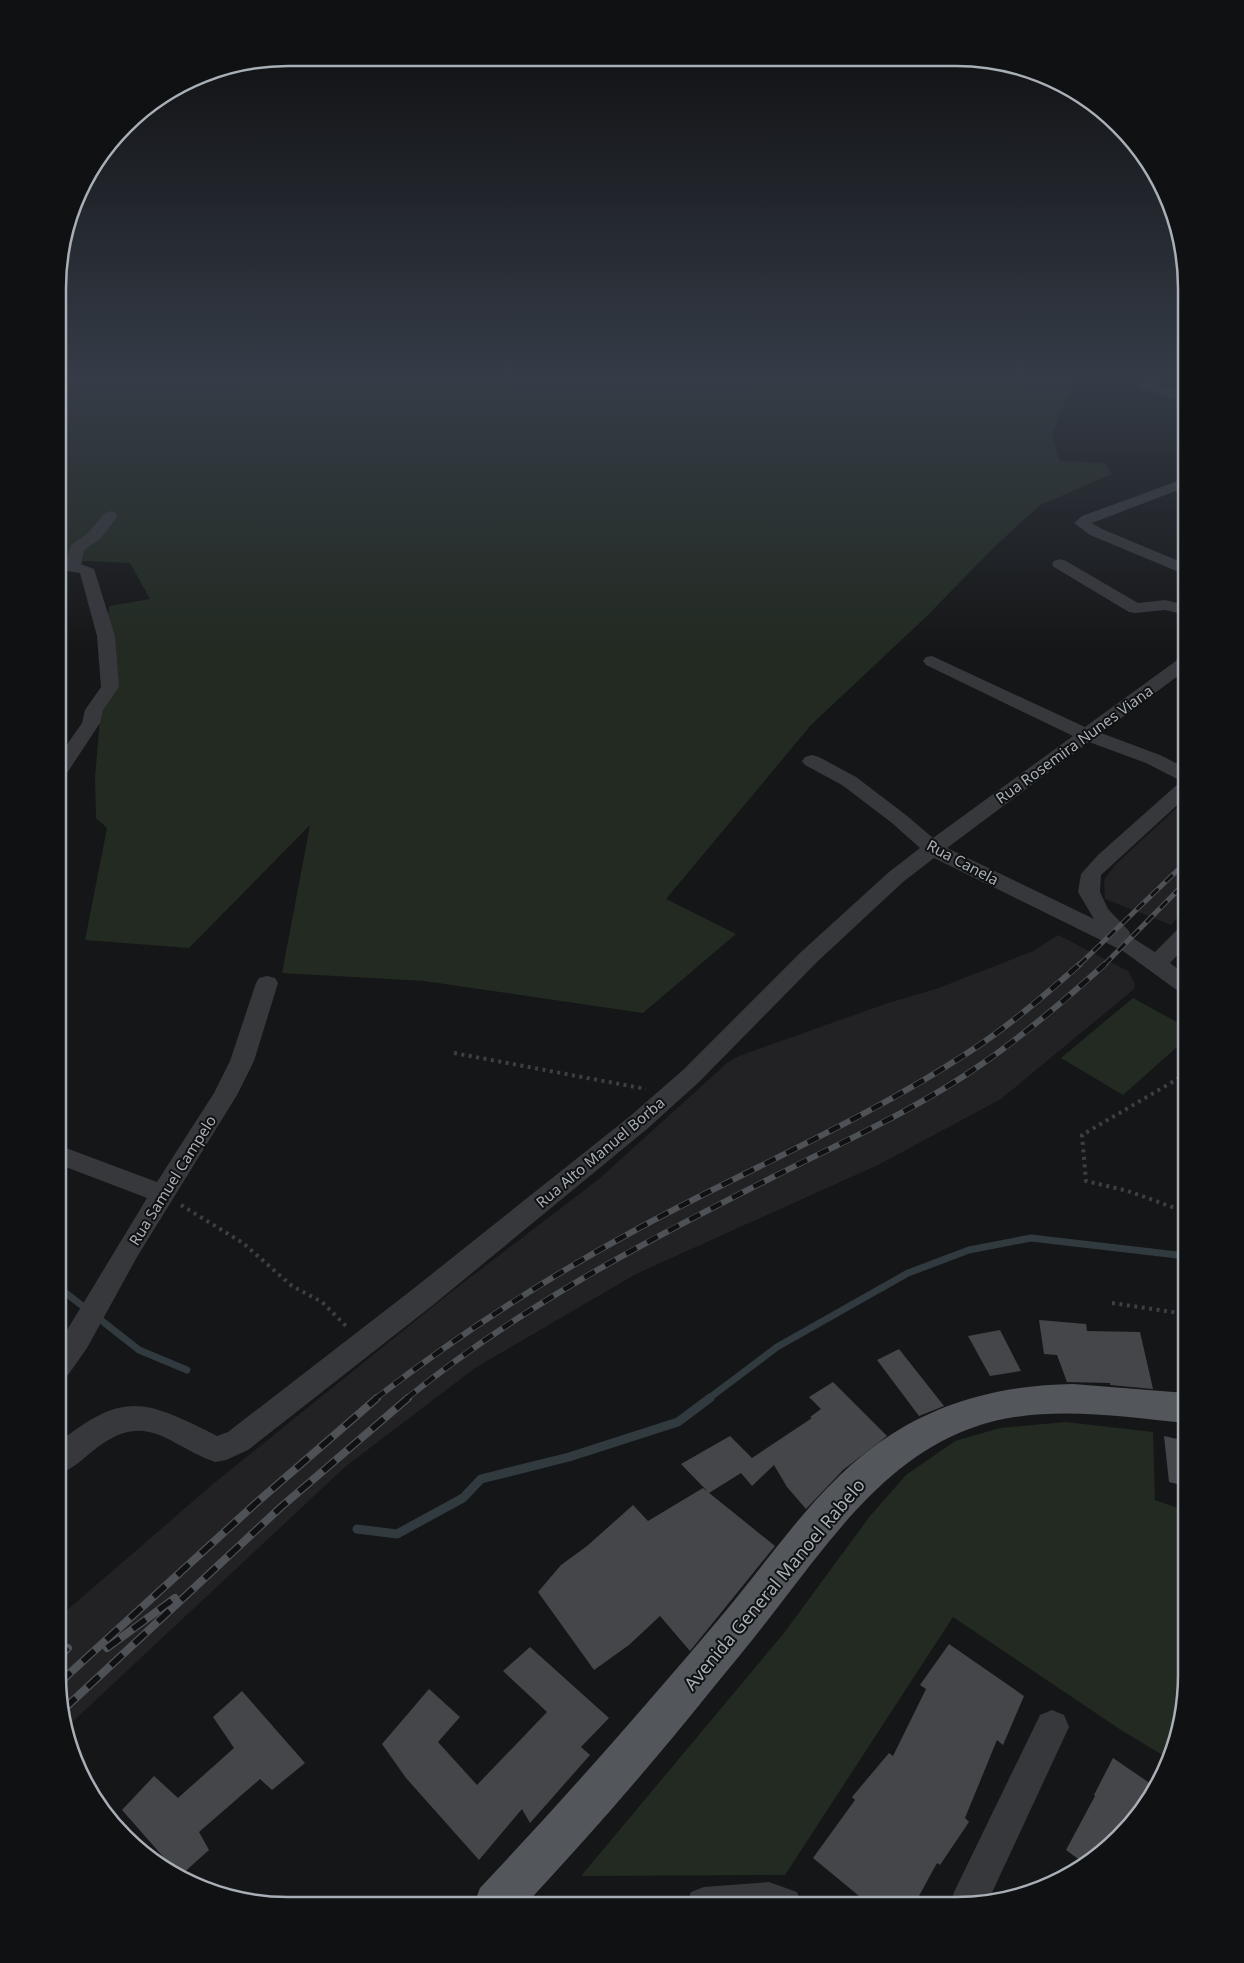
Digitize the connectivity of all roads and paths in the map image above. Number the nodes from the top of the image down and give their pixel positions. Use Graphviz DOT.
graph roads {
  1 [pos="1178,485"];
  2 [pos="110,516"];
  3 [pos="1060,564"];
  4 [pos="1178,567"];
  5 [pos="1178,608"];
  6 [pos="932,660"];
  7 [pos="1178,668"];
  8 [pos="1087,734"];
  9 [pos="66,759"];
  10 [pos="812,761"];
  11 [pos="1178,772"];
  12 [pos="1178,794"];
  13 [pos="962,826"];
  14 [pos="932,849"];
  15 [pos="1178,942"];
  16 [pos="1131,946"];
  17 [pos="1157,963"];
  18 [pos="1178,980"];
  19 [pos="267,984"];
  20 [pos="454,1053"];
  21 [pos="1178,1079"];
  22 [pos="671,1093"];
  23 [pos="66,1157"];
  24 [pos="163,1194"];
  25 [pos="1178,1209"];
  26 [pos="1112,1303"];
  27 [pos="1178,1313"];
  28 [pos="363,1344"];
  29 [pos="66,1356"];
  30 [pos="1178,1407"];
  31 [pos="66,1454"];
  32 [pos="1052,1727"];
  33 [pos="971,1896"];
  34 [pos="502,1897"];
  1 -- 4 [label="street"];
  2 -- 9 [label="street"];
  3 -- 5 [label="street"];
  6 -- 8 [label="street"];
  7 -- 8 [label="street, Rua Rosemira Nunes Viana"];
  8 -- 11 [label="street"];
  8 -- 13 [label="street, Rua Rosemira Nunes Viana"];
  10 -- 14 [label="street, Rua Canela"];
  12 -- 16 [label="street"];
  13 -- 14 [label="street, Rua Alto Manuel Borba"];
  14 -- 16 [label="street, Rua Canela"];
  14 -- 22 [label="street, Rua Alto Manuel Borba"];
  15 -- 17 [label="street"];
  16 -- 17 [label="street"];
  17 -- 18 [label="street"];
  19 -- 24 [label="street, Rua Samuel Campelo"];
  20 -- 22 [label="path"];
  21 -- 25 [label="path"];
  22 -- 28 [label="street, Rua Alto Manuel Borba"];
  23 -- 24 [label="street"];
  24 -- 28 [label="path"];
  24 -- 29 [label="street, Rua Samuel Campelo"];
  26 -- 27 [label="path"];
  28 -- 31 [label="street, Rua Alto Manuel Borba"];
  30 -- 34 [label="main road, Avenida General Manoel Rabelo"];
  32 -- 33 [label="street"];
}
